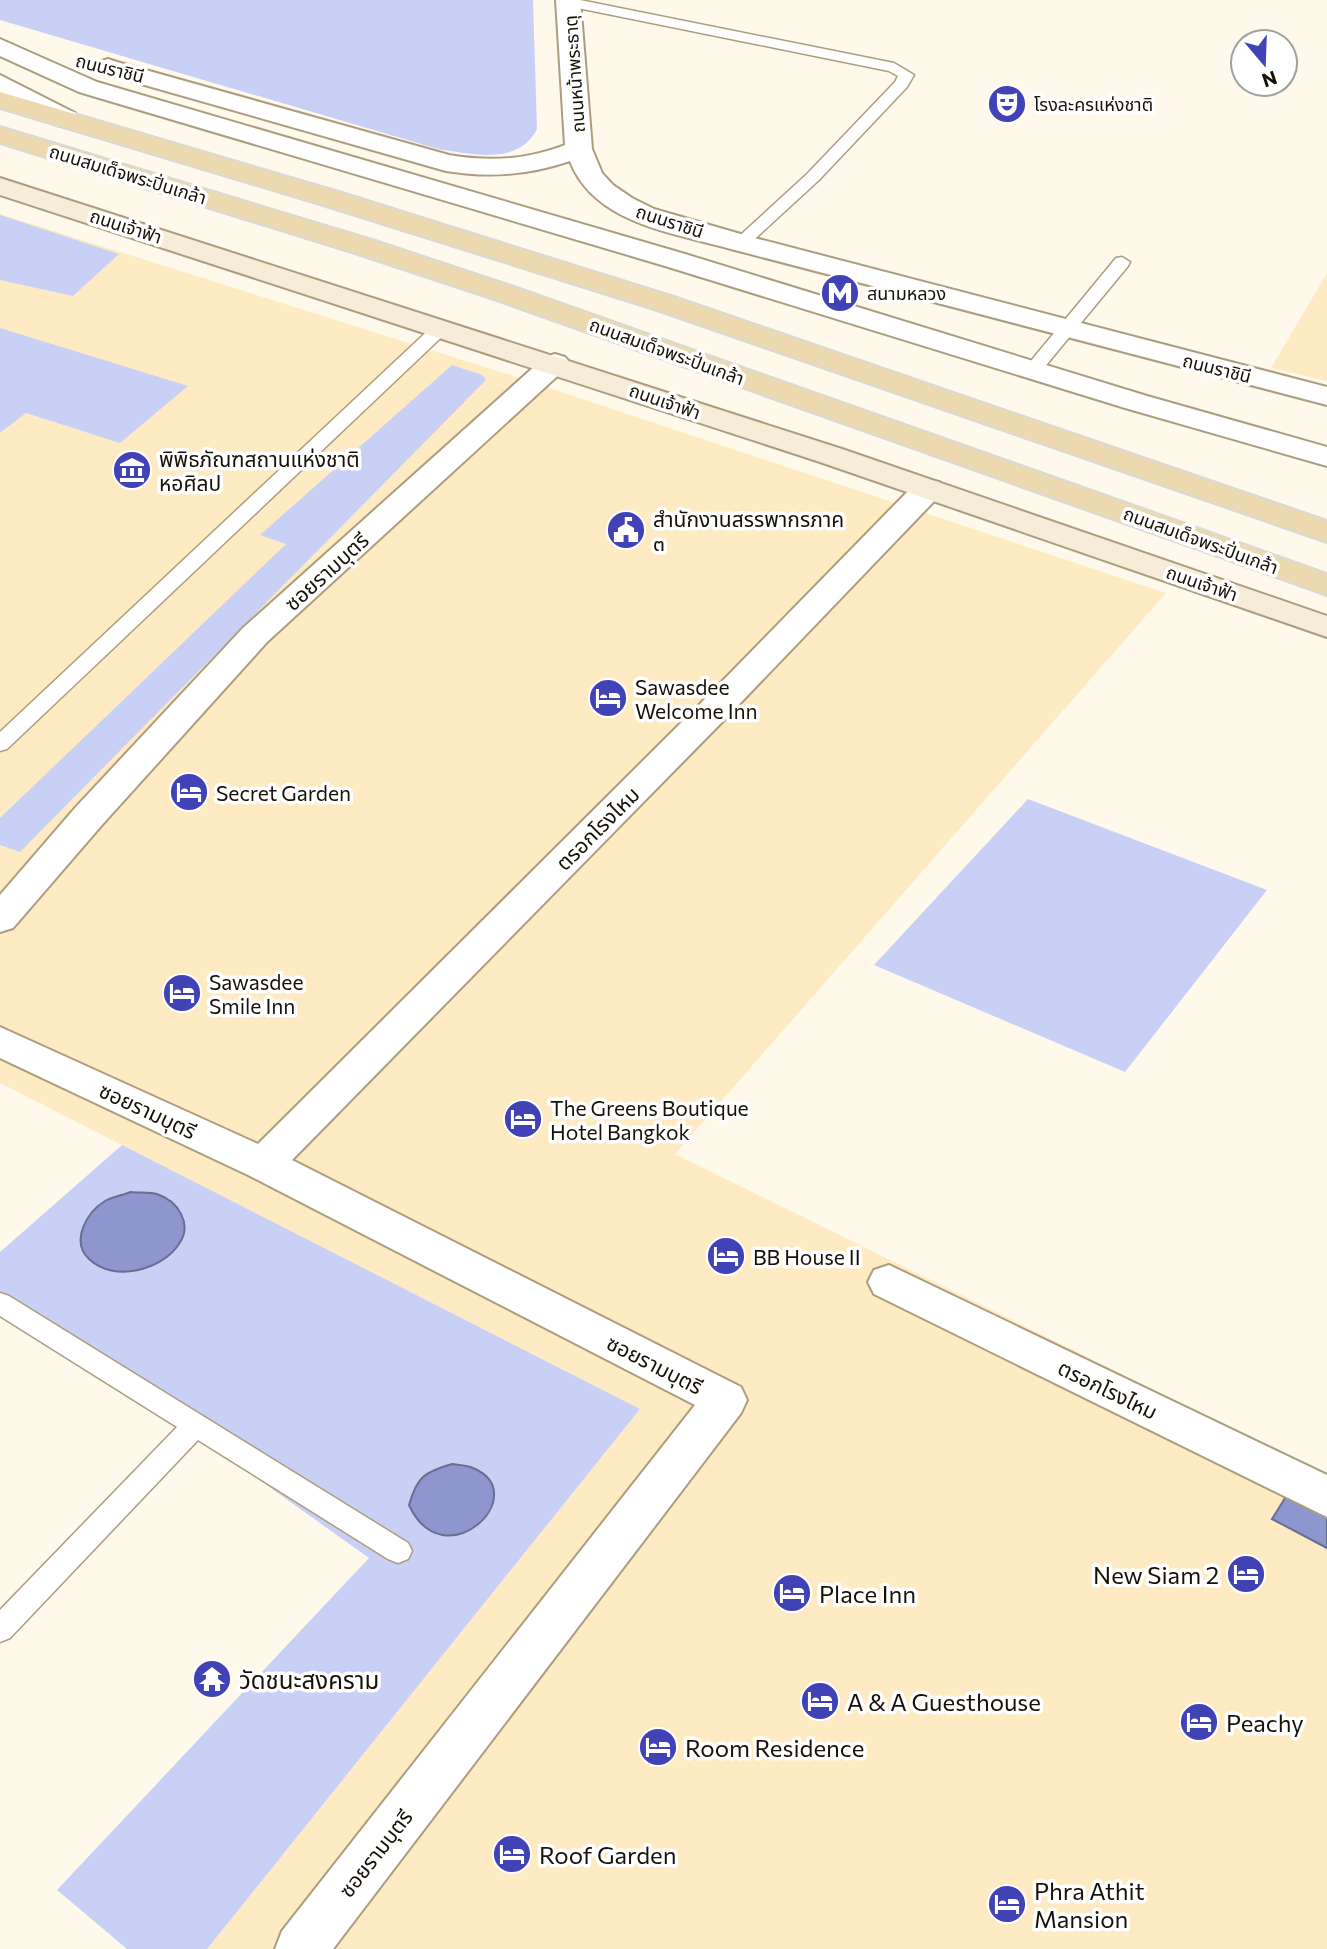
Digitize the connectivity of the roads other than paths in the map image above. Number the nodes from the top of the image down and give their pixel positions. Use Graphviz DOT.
graph roads {
  1 [pos="568,1"];
  2 [pos="0,41"];
  3 [pos="0,47"];
  4 [pos="0,83"];
  5 [pos="0,100"];
  6 [pos="66,119"];
  7 [pos="0,135"];
  8 [pos="579,149"];
  9 [pos="0,186"];
  10 [pos="741,243"];
  11 [pos="1122,262"];
  12 [pos="442,327"];
  13 [pos="1067,329"];
  14 [pos="555,363"];
  15 [pos="1032,371"];
  16 [pos="1327,396"];
  17 [pos="1327,457"];
  18 [pos="928,489"];
  19 [pos="1327,531"];
  20 [pos="1327,585"];
  21 [pos="1327,627"];
  22 [pos="0,744"];
  23 [pos="0,919"];
  24 [pos="0,1041"];
  25 [pos="264,1164"];
  26 [pos="889,1282"];
  27 [pos="0,1303"];
  28 [pos="196,1425"];
  29 [pos="1327,1497"];
  30 [pos="398,1550"];
  31 [pos="0,1629"];
  32 [pos="301,1949"];
  1 -- 8 [label="street, ถนนหน้าพระธาตุ"];
  1 -- 10 [label="lane"];
  2 -- 8 [label="street, ถนนราชินี"];
  3 -- 15 [label="street, ถนนราชินี"];
  4 -- 6 [label="street"];
  5 -- 6 [label="main road, ถนนสมเด็จพระปิ่นเกล้า"];
  6 -- 19 [label="main road, ถนนสมเด็จพระปิ่นเกล้า"];
  7 -- 20 [label="main road, ถนนสมเด็จพระปิ่นเกล้า"];
  8 -- 10 [label="street, ถนนราชินี"];
  9 -- 12 [label="main road, ถนนเจ้าฟ้า"];
  10 -- 13 [label="street, ถนนราชินี"];
  11 -- 13 [label="lane"];
  12 -- 14 [label="main road, ถนนเจ้าฟ้า"];
  12 -- 22 [label="lane"];
  13 -- 15 [label="lane"];
  13 -- 16 [label="street, ถนนราชินี"];
  14 -- 18 [label="main road, ถนนเจ้าฟ้า"];
  14 -- 23 [label="street, ซอยรามบุตรี"];
  15 -- 17 [label="street, ถนนราชินี"];
  18 -- 21 [label="main road, ถนนเจ้าฟ้า"];
  18 -- 25 [label="street, ตรอกโรงไหม"];
  24 -- 25 [label="street, ซอยรามบุตรี"];
  25 -- 32 [label="street, ซอยรามบุตรี"];
  26 -- 29 [label="street, ตรอกโรงไหม"];
  27 -- 28 [label="lane"];
  28 -- 30 [label="lane"];
  28 -- 31 [label="lane"];
}
